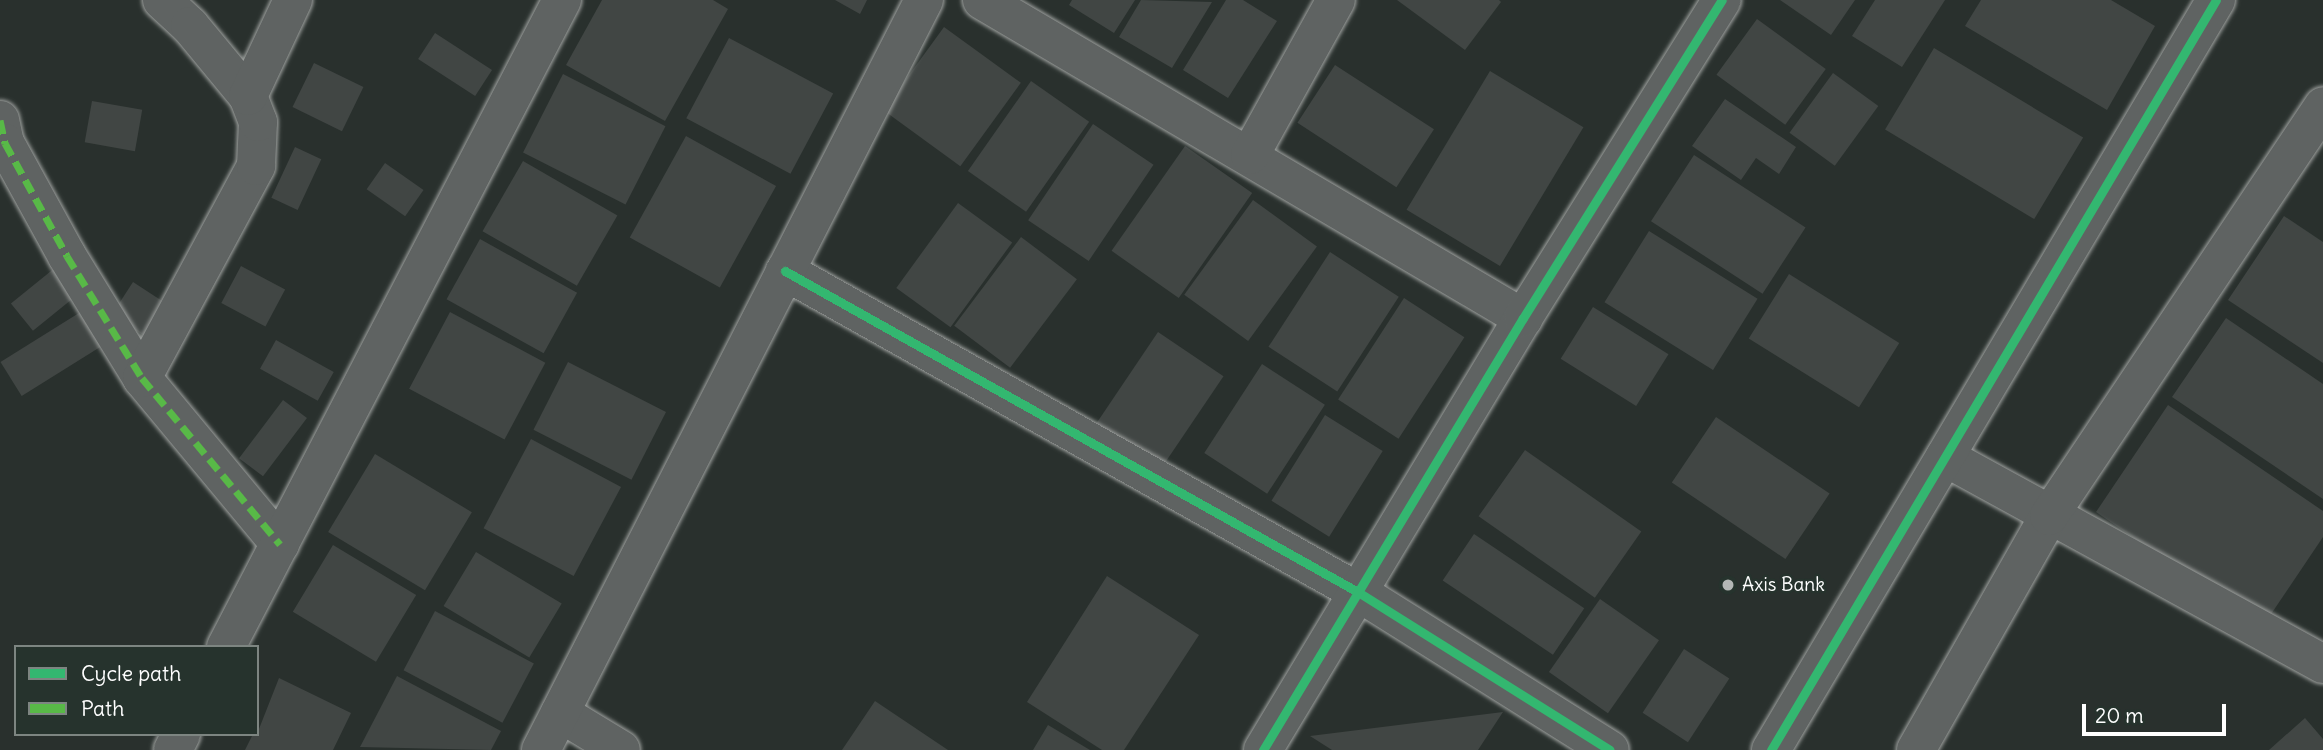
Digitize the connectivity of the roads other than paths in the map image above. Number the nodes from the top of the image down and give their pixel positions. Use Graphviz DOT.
graph roads {
  1 [pos="162,0"];
  2 [pos="293,0"];
  3 [pos="562,0"];
  4 [pos="924,0"];
  5 [pos="982,0"];
  6 [pos="1336,0"];
  7 [pos="1722,0"];
  8 [pos="2216,0"];
  9 [pos="248,96"];
  10 [pos="2323,106"];
  11 [pos="0,120"];
  12 [pos="1250,155"];
  13 [pos="785,271"];
  14 [pos="1523,318"];
  15 [pos="142,378"];
  16 [pos="1945,457"];
  17 [pos="2049,516"];
  18 [pos="280,544"];
  19 [pos="1358,592"];
  20 [pos="227,645"];
  21 [pos="2323,664"];
  22 [pos="560,713"];
  23 [pos="541,750"];
  24 [pos="621,750"];
  25 [pos="1263,750"];
  26 [pos="1611,750"];
  27 [pos="1771,750"];
  28 [pos="1916,750"];
  1 -- 9 [label="street"];
  2 -- 9 [label="street"];
  3 -- 18 [label="street"];
  4 -- 13 [label="street"];
  5 -- 12 [label="street"];
  6 -- 12 [label="street"];
  7 -- 14 [label="street"];
  8 -- 16 [label="street"];
  9 -- 15 [label="street"];
  10 -- 17 [label="street"];
  11 -- 15 [label="street"];
  12 -- 14 [label="street"];
  13 -- 19 [label="street"];
  13 -- 22 [label="street"];
  14 -- 19 [label="street"];
  15 -- 18 [label="street"];
  16 -- 17 [label="street"];
  16 -- 27 [label="street"];
  17 -- 21 [label="street"];
  17 -- 28 [label="street"];
  18 -- 20 [label="street"];
  19 -- 25 [label="street"];
  19 -- 26 [label="street"];
  22 -- 23 [label="street"];
  22 -- 24 [label="street"];
}
